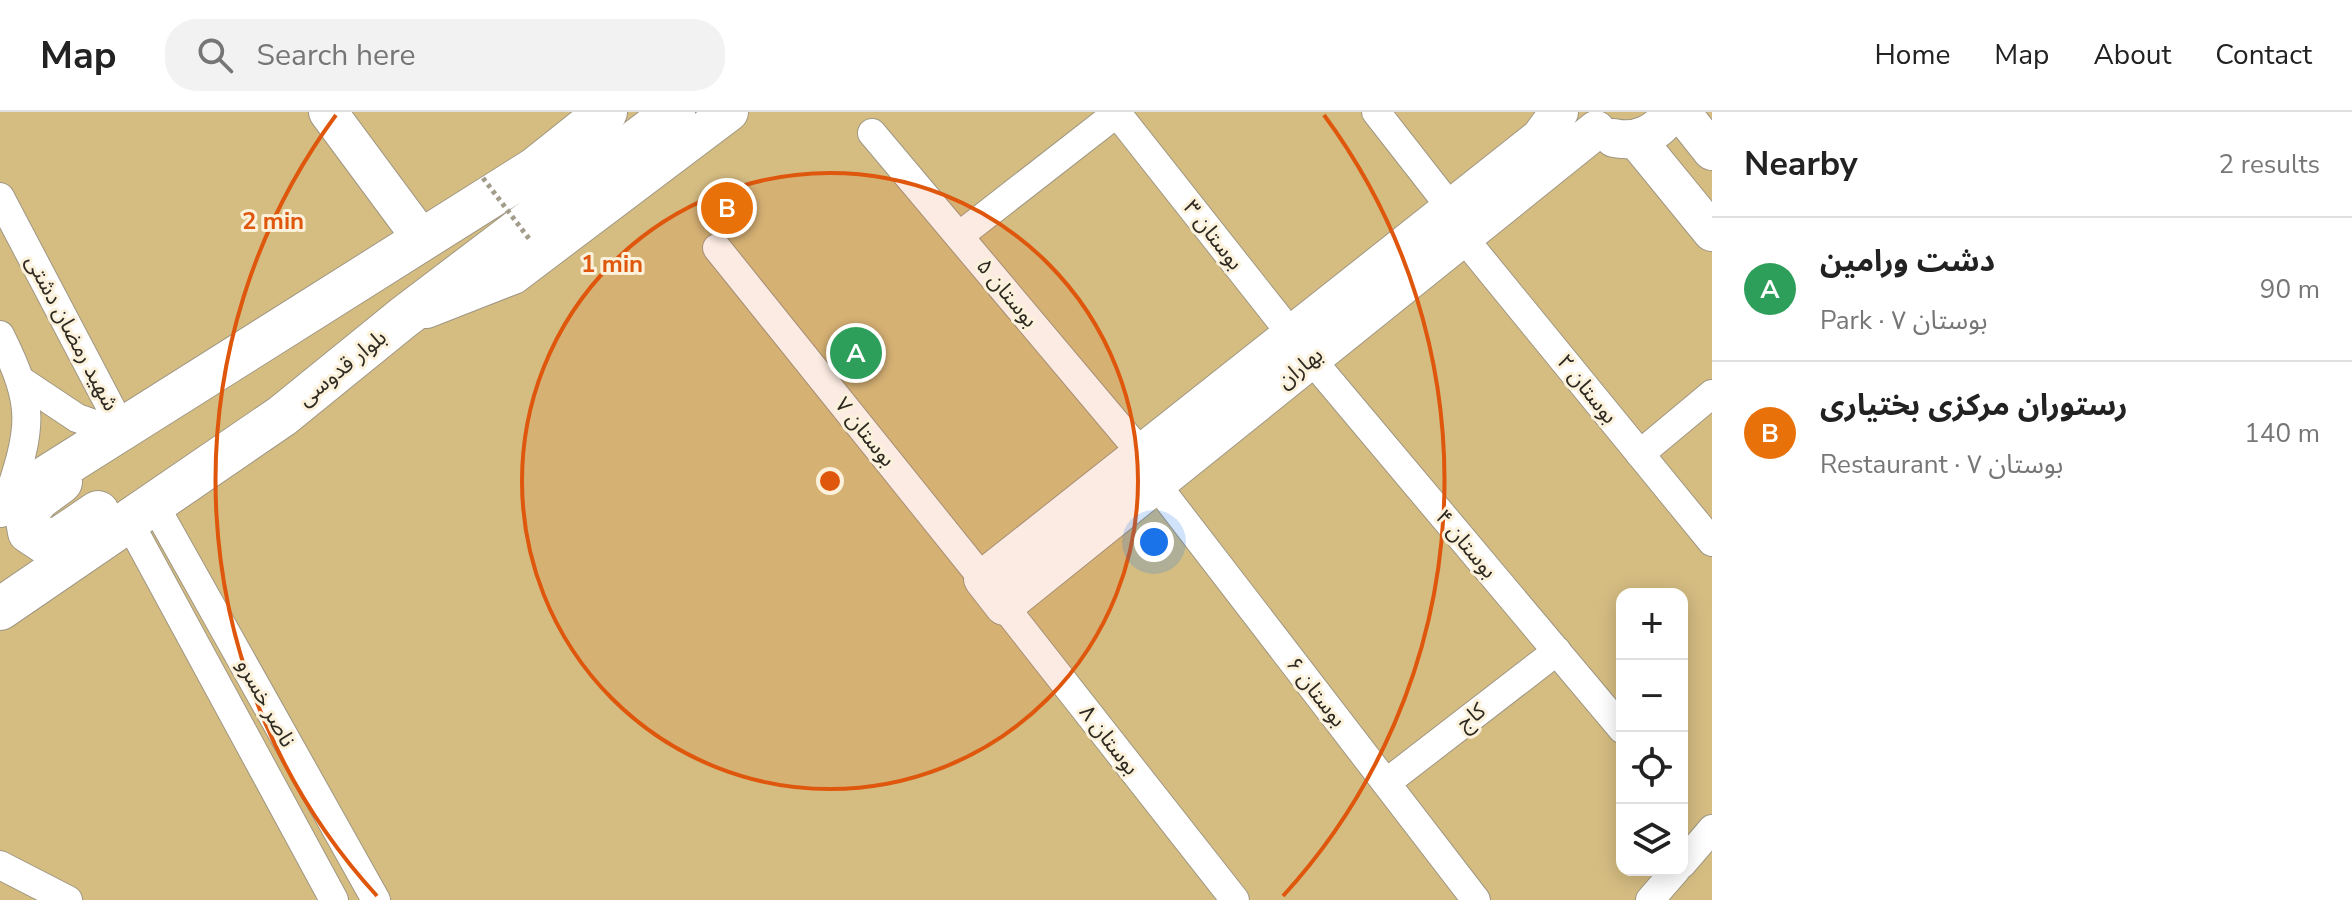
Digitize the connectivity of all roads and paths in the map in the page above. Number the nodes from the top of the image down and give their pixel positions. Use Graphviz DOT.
graph roads {
  1 [pos="328,112"];
  2 [pos="606,112"];
  3 [pos="674,112"];
  4 [pos="729,112"];
  5 [pos="1116,112"];
  6 [pos="1376,112"];
  7 [pos="1559,112"];
  8 [pos="1671,112"];
  9 [pos="1681,112"];
  10 [pos="1589,121"];
  11 [pos="872,133"];
  12 [pos="1636,139"];
  13 [pos="1712,151"];
  14 [pos="483,178"];
  15 [pos="0,197"];
  16 [pos="1457,222"];
  17 [pos="1712,232"];
  18 [pos="959,236"];
  19 [pos="422,239"];
  20 [pos="530,240"];
  21 [pos="717,248"];
  22 [pos="404,317"];
  23 [pos="0,335"];
  24 [pos="1301,347"];
  25 [pos="23,382"];
  26 [pos="1712,394"];
  27 [pos="282,416"];
  28 [pos="106,436"];
  29 [pos="1640,454"];
  30 [pos="1149,469"];
  31 [pos="3,504"];
  32 [pos="142,514"];
  33 [pos="1712,542"];
  34 [pos="994,593"];
  35 [pos="0,609"];
  36 [pos="1557,651"];
  37 [pos="1616,722"];
  38 [pos="1386,783"];
  39 [pos="1712,829"];
  40 [pos="1688,857"];
  41 [pos="0,865"];
  42 [pos="1671,876"];
  43 [pos="68,900"];
  44 [pos="334,900"];
  45 [pos="376,900"];
  46 [pos="1235,900"];
  47 [pos="1476,900"];
  48 [pos="1650,900"];
  1 -- 19 [label="street"];
  2 -- 19 [label="main road"];
  3 -- 22 [label="main road, بلوار قدوسی"];
  4 -- 22 [label="street"];
  5 -- 18 [label="street"];
  5 -- 24 [label="street, بوستان ۳"];
  6 -- 16 [label="street, بوستان ۲"];
  7 -- 16 [label="street, بهاران"];
  8 -- 12 [label="street"];
  9 -- 13 [label="street"];
  10 -- 12 [label="street"];
  10 -- 16 [label="street, بهاران"];
  11 -- 18 [label="street, بوستان ۵"];
  12 -- 17 [label="street"];
  14 -- 20 [label="path, bridge"];
  15 -- 28 [label="street, شهید رمضان دشتی"];
  16 -- 24 [label="street, بهاران"];
  16 -- 29 [label="street, بوستان ۲"];
  18 -- 30 [label="street, بوستان ۵"];
  19 -- 28 [label="main road"];
  21 -- 34 [label="street, بوستان ۷"];
  22 -- 27 [label="main road, بلوار قدوسی"];
  23 -- 25 [label="street"];
  24 -- 30 [label="street, بهاران"];
  24 -- 36 [label="street, بوستان ۴"];
  25 -- 28 [label="street"];
  25 -- 31 [label="street"];
  26 -- 29 [label="street"];
  27 -- 28 [label="main road"];
  27 -- 32 [label="main road, بلوار قدوسی"];
  28 -- 31 [label="main road"];
  29 -- 33 [label="street, بوستان ۲"];
  30 -- 34 [label="street, بهاران"];
  30 -- 38 [label="street, بوستان ۶"];
  32 -- 35 [label="main road, بلوار قدوسی"];
  32 -- 44 [label="street, ناصر خسرو"];
  32 -- 45 [label="street, ناصر خسرو"];
  34 -- 46 [label="street, بوستان ۸"];
  36 -- 37 [label="street, بوستان ۴"];
  36 -- 38 [label="street, کاج"];
  38 -- 47 [label="street, بوستان ۶"];
  39 -- 40 [label="street"];
  41 -- 43 [label="street"];
  42 -- 48 [label="street"];
}
